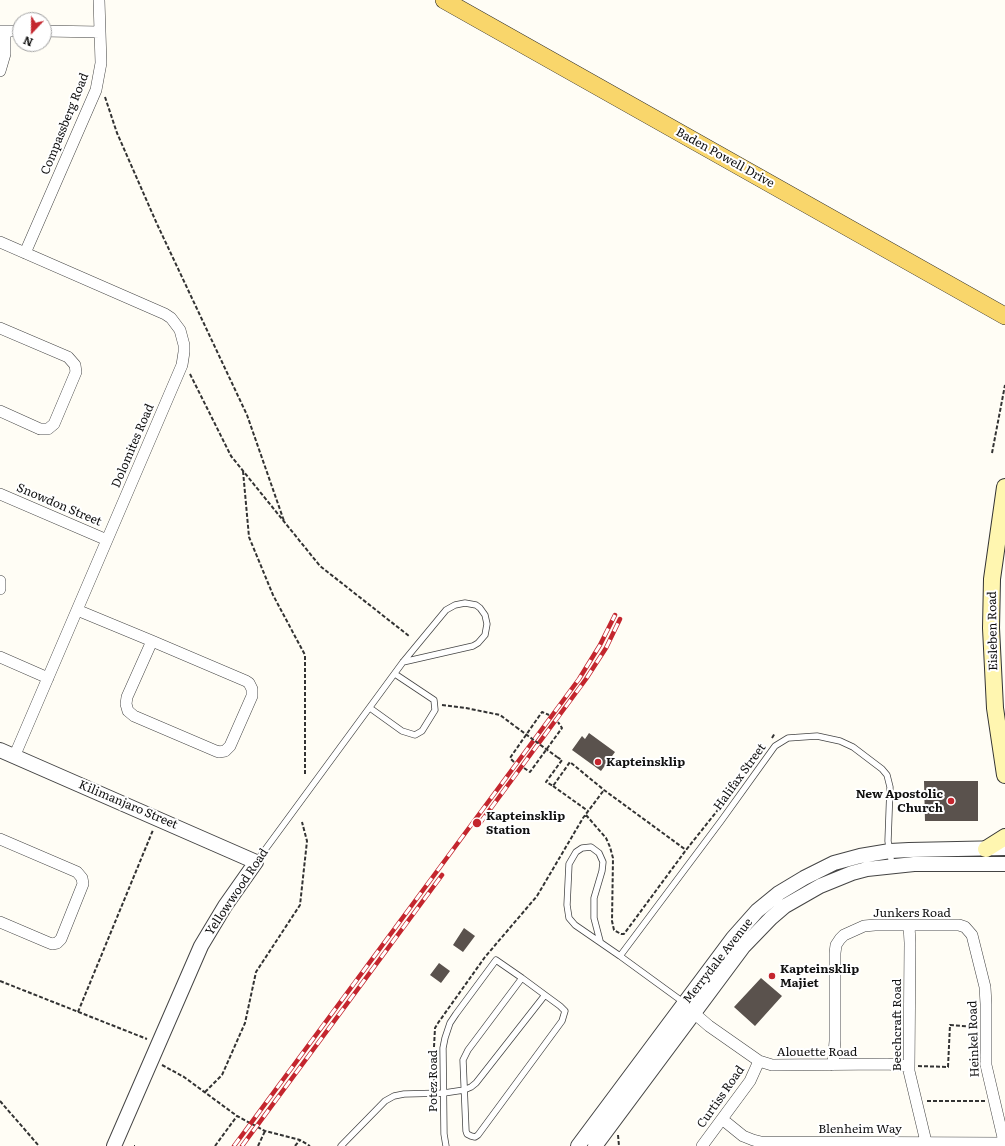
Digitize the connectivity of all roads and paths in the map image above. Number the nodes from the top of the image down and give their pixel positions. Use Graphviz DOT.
graph roads {
  1 [pos="99,0"];
  2 [pos="444,0"];
  3 [pos="2,31"];
  4 [pos="52,31"];
  5 [pos="100,32"];
  6 [pos="0,71"];
  7 [pos="97,84"];
  8 [pos="0,242"];
  9 [pos="25,253"];
  10 [pos="1005,316"];
  11 [pos="0,328"];
  12 [pos="180,370"];
  13 [pos="1005,385"];
  14 [pos="0,411"];
  15 [pos="992,453"];
  16 [pos="242,470"];
  17 [pos="1005,487"];
  18 [pos="0,494"];
  19 [pos="284,521"];
  20 [pos="107,540"];
  21 [pos="0,581"];
  22 [pos="0,589"];
  23 [pos="77,610"];
  24 [pos="409,636"];
  25 [pos="152,641"];
  26 [pos="0,657"];
  27 [pos="403,662"];
  28 [pos="395,674"];
  29 [pos="48,678"];
  30 [pos="435,705"];
  31 [pos="370,708"];
  32 [pos="549,715"];
  33 [pos="558,722"];
  34 [pos="526,734"];
  35 [pos="547,749"];
  36 [pos="0,750"];
  37 [pos="14,756"];
  38 [pos="514,762"];
  39 [pos="524,768"];
  40 [pos="1005,775"];
  41 [pos="305,776"];
  42 [pos="553,786"];
  43 [pos="604,790"];
  44 [pos="588,811"];
  45 [pos="586,815"];
  46 [pos="302,822"];
  47 [pos="153,829"];
  48 [pos="1005,837"];
  49 [pos="0,839"];
  50 [pos="1005,848"];
  51 [pos="986,849"];
  52 [pos="890,851"];
  53 [pos="256,862"];
  54 [pos="1005,864"];
  55 [pos="892,865"];
  56 [pos="0,922"];
  57 [pos="909,925"];
  58 [pos="969,931"];
  59 [pos="600,941"];
  60 [pos="620,956"];
  61 [pos="522,978"];
  62 [pos="0,981"];
  63 [pos="545,995"];
  64 [pos="689,1009"];
  65 [pos="78,1012"];
  66 [pos="986,1028"];
  67 [pos="147,1039"];
  68 [pos="434,1052"];
  69 [pos="434,1059"];
  70 [pos="759,1061"];
  71 [pos="162,1065"];
  72 [pos="833,1065"];
  73 [pos="909,1066"];
  74 [pos="434,1082"];
  75 [pos="464,1090"];
  76 [pos="204,1092"];
  77 [pos="444,1093"];
  78 [pos="0,1101"];
  79 [pos="916,1101"];
  80 [pos="994,1101"];
  81 [pos="237,1116"];
  82 [pos="722,1119"];
  83 [pos="265,1131"];
  84 [pos="618,1133"];
  85 [pos="300,1140"];
  86 [pos="926,1144"];
  87 [pos="1005,1144"];
  88 [pos="39,1146"];
  89 [pos="114,1146"];
  90 [pos="215,1146"];
  91 [pos="258,1146"];
  92 [pos="295,1146"];
  93 [pos="310,1146"];
  94 [pos="341,1146"];
  95 [pos="446,1146"];
  96 [pos="578,1146"];
  97 [pos="596,1146"];
  98 [pos="619,1146"];
  99 [pos="702,1146"];
  1 -- 5 [label="street, Compassberg Road"];
  2 -- 10 [label="main road, Baden Powell Drive"];
  3 -- 6 [label="street"];
  4 -- 5 [label="street"];
  5 -- 7 [label="street, Compassberg Road"];
  7 -- 9 [label="street, Compassberg Road"];
  7 -- 19 [label="path"];
  8 -- 9 [label="street, Dolomites Road"];
  9 -- 12 [label="street, Dolomites Road"];
  11 -- 14 [label="street"];
  12 -- 16 [label="path"];
  12 -- 20 [label="street, Dolomites Road"];
  13 -- 15 [label="path"];
  16 -- 19 [label="path"];
  16 -- 41 [label="path"];
  17 -- 40 [label="main road, Eisleben Road"];
  18 -- 20 [label="street, Snowdon Street"];
  19 -- 24 [label="path"];
  20 -- 23 [label="street, Dolomites Road"];
  21 -- 22 [label="street"];
  23 -- 25 [label="street"];
  23 -- 29 [label="street, Dolomites Road"];
  25 -- 25 [label="street"];
  26 -- 29 [label="street"];
  27 -- 27 [label="lane, Yellowwood Road"];
  27 -- 28 [label="lane, Yellowwood Road"];
  28 -- 30 [label="lane"];
  28 -- 31 [label="lane, Yellowwood Road"];
  29 -- 37 [label="street, Dolomites Road"];
  30 -- 31 [label="lane"];
  30 -- 34 [label="path, bridge"];
  31 -- 53 [label="lane, Yellowwood Road"];
  32 -- 34 [label="path"];
  33 -- 35 [label="path"];
  34 -- 35 [label="path, bridge"];
  34 -- 38 [label="path"];
  35 -- 39 [label="path"];
  35 -- 42 [label="path, bridge"];
  36 -- 37 [label="street, Kilimanjaro Street"];
  37 -- 53 [label="street, Kilimanjaro Street"];
  42 -- 43 [label="path"];
  42 -- 44 [label="path"];
  43 -- 44 [label="path"];
  43 -- 45 [label="path"];
  44 -- 45 [label="path"];
  45 -- 68 [label="path"];
  46 -- 76 [label="path"];
  47 -- 65 [label="path"];
  48 -- 51 [label="main road"];
  49 -- 56 [label="street"];
  50 -- 51 [label="street, Merrydale Avenue"];
  51 -- 52 [label="street, Merrydale Avenue"];
  52 -- 55 [label="lane, Halifax Street"];
  52 -- 60 [label="lane, Halifax Street"];
  52 -- 64 [label="street, Merrydale Avenue"];
  53 -- 89 [label="street, Yellowwood Road"];
  54 -- 55 [label="street, Merrydale Avenue"];
  55 -- 64 [label="street, Merrydale Avenue"];
  57 -- 58 [label="street, Junkers Road"];
  57 -- 72 [label="street, Junkers Road"];
  57 -- 73 [label="street, Beechcraft Road"];
  58 -- 66 [label="street, Heinkel Road"];
  59 -- 59 [label="lane"];
  59 -- 60 [label="lane"];
  60 -- 64 [label="lane"];
  61 -- 63 [label="lane"];
  61 -- 75 [label="lane"];
  61 -- 77 [label="lane, Potez Road"];
  62 -- 65 [label="path"];
  63 -- 75 [label="lane"];
  63 -- 75 [label="lane"];
  64 -- 70 [label="street, Alouette Road"];
  64 -- 96 [label="street, Merrydale Avenue"];
  64 -- 97 [label="street, Merrydale Avenue"];
  65 -- 67 [label="path"];
  66 -- 73 [label="path"];
  66 -- 80 [label="street, Heinkel Road"];
  69 -- 74 [label="path"];
  70 -- 72 [label="street, Alouette Road"];
  70 -- 82 [label="street, Curtiss Road"];
  71 -- 76 [label="path"];
  72 -- 73 [label="street, Alouette Road"];
  73 -- 79 [label="street, Beechcraft Road"];
  75 -- 77 [label="lane"];
  76 -- 81 [label="path"];
  77 -- 94 [label="lane"];
  77 -- 95 [label="lane, Potez Road"];
  78 -- 88 [label="path"];
  79 -- 80 [label="path"];
  79 -- 86 [label="street, Beechcraft Road"];
  80 -- 87 [label="street, Heinkel Road"];
  81 -- 83 [label="path"];
  81 -- 90 [label="path"];
  82 -- 86 [label="street, Blenheim Way"];
  82 -- 99 [label="street, Curtiss Road"];
  83 -- 85 [label="path"];
  83 -- 91 [label="path"];
  84 -- 98 [label="path"];
  85 -- 92 [label="path"];
  85 -- 93 [label="path"];
  86 -- 87 [label="street, Blenheim Way"];
}
